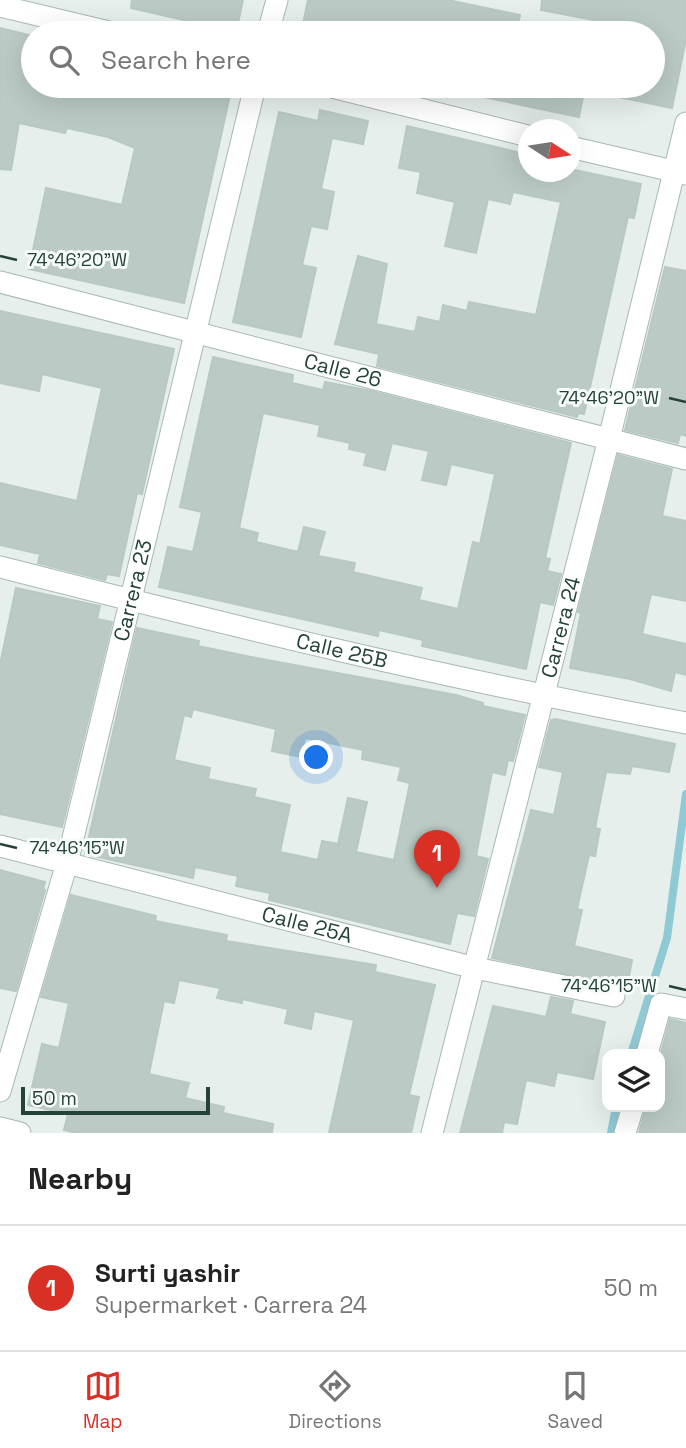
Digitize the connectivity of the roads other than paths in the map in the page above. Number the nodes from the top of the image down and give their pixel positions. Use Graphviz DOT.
graph roads {
  1 [pos="277,0"];
  2 [pos="0,6"];
  3 [pos="63,21"];
  4 [pos="271,21"];
  5 [pos="252,98"];
  6 [pos="376,98"];
  7 [pos="686,123"];
  8 [pos="518,134"];
  9 [pos="581,150"];
  10 [pos="679,173"];
  11 [pos="0,282"];
  12 [pos="198,331"];
  13 [pos="609,439"];
  14 [pos="686,459"];
  15 [pos="0,567"];
  16 [pos="131,601"];
  17 [pos="543,695"];
  18 [pos="682,723"];
  19 [pos="0,846"];
  20 [pos="67,863"];
  21 [pos="475,968"];
  22 [pos="614,996"];
  23 [pos="686,1009"];
  24 [pos="649,1049"];
  25 [pos="0,1091"];
  26 [pos="631,1112"];
  27 [pos="0,1128"];
  28 [pos="20,1133"];
  29 [pos="432,1133"];
  30 [pos="625,1133"];
  1 -- 4 [label="street"];
  2 -- 3 [label="street"];
  5 -- 12 [label="street, Carrera 23"];
  6 -- 8 [label="street"];
  7 -- 10 [label="street, Carrera 24"];
  9 -- 10 [label="street"];
  10 -- 13 [label="street, Carrera 24"];
  11 -- 12 [label="street, Calle 26"];
  12 -- 13 [label="street, Calle 26"];
  12 -- 16 [label="street, Carrera 23"];
  13 -- 14 [label="street, Calle 26"];
  13 -- 17 [label="street, Carrera 24"];
  15 -- 16 [label="street, Calle 25B"];
  16 -- 17 [label="street, Calle 25B"];
  16 -- 20 [label="street, Carrera 23"];
  17 -- 18 [label="street, Calle 25B"];
  17 -- 21 [label="street, Carrera 24"];
  19 -- 20 [label="street, Calle 25A"];
  20 -- 21 [label="street, Calle 25A"];
  20 -- 25 [label="street, Carrera 23"];
  21 -- 22 [label="street, Calle 25A"];
  21 -- 29 [label="street, Carrera 24"];
  23 -- 24 [label="street"];
  26 -- 30 [label="street"];
  27 -- 28 [label="street"];
}
